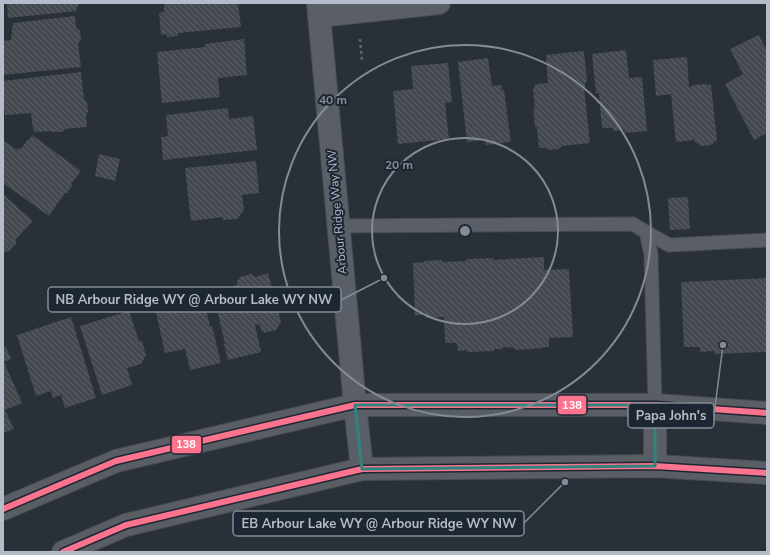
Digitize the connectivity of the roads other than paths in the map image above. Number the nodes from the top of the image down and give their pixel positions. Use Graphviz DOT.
graph roads {
  1 [pos="439,3"];
  2 [pos="318,9"];
  3 [pos="339,226"];
  4 [pos="646,232"];
  5 [pos="767,240"];
  6 [pos="355,405"];
  7 [pos="655,405"];
  8 [pos="767,414"];
  9 [pos="655,466"];
  10 [pos="362,469"];
  11 [pos="767,473"];
  12 [pos="3,509"];
  13 [pos="63,552"];
  1 -- 2 [label="street"];
  2 -- 3 [label="street, Arbour Ridge Way NW"];
  3 -- 4 [label="lane"];
  3 -- 6 [label="street, Arbour Ridge Way NW"];
  4 -- 5 [label="lane"];
  4 -- 7 [label="lane"];
  6 -- 7 [label="street"];
  6 -- 10 [label="street, Arbour Ridge Way NW"];
  6 -- 12 [label="street"];
  7 -- 8 [label="street"];
  7 -- 9 [label="street"];
  9 -- 10 [label="street"];
  9 -- 11 [label="street"];
  10 -- 13 [label="street"];
}
